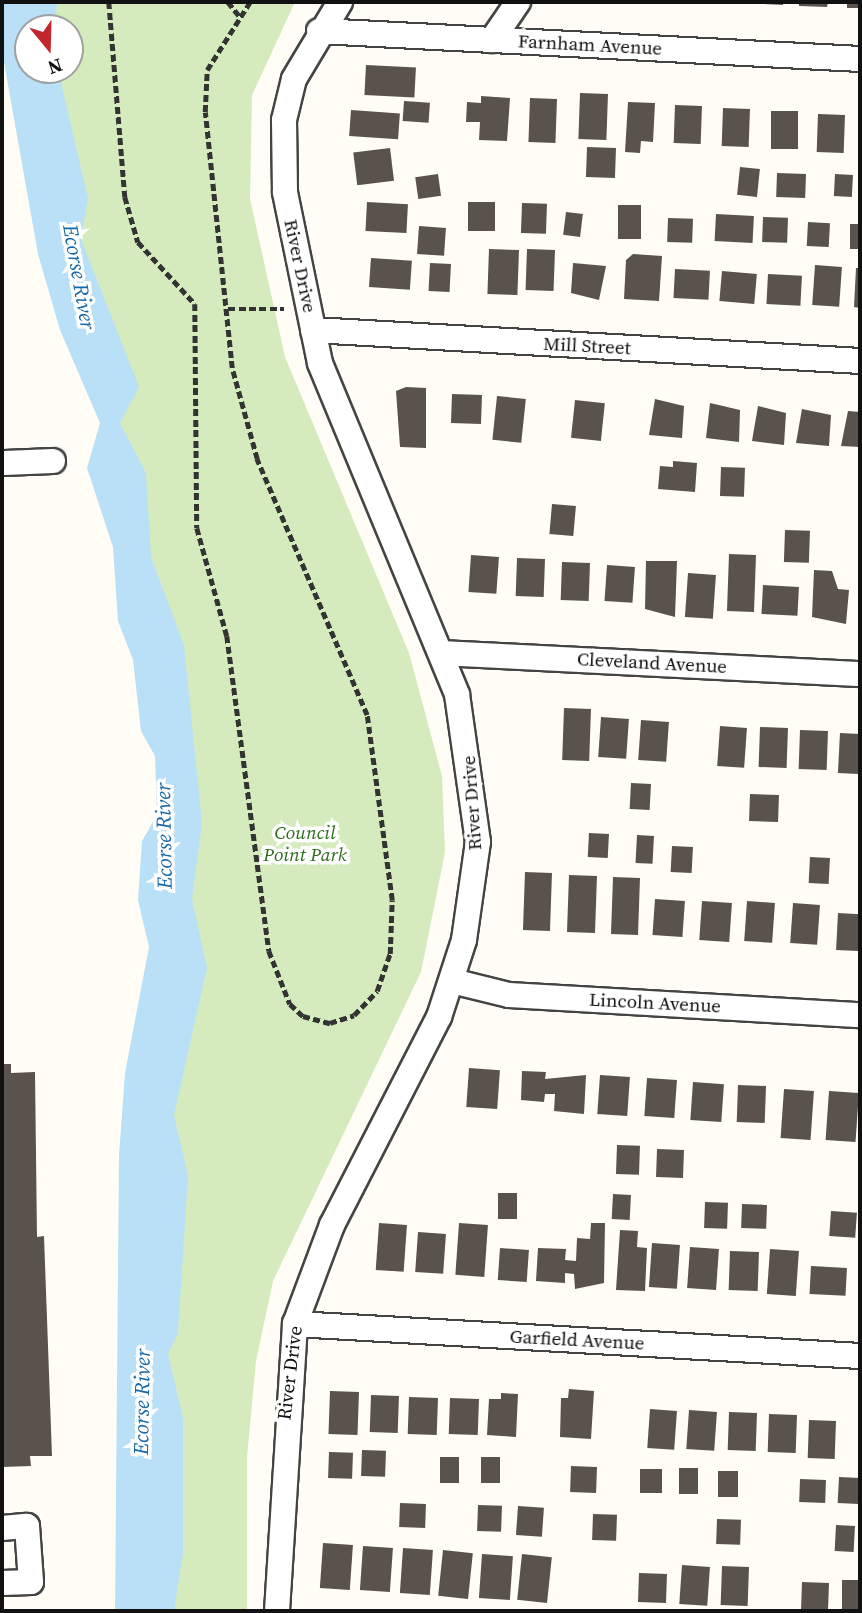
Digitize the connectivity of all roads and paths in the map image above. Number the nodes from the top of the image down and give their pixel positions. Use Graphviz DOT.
graph roads {
  1 [pos="109,2"];
  2 [pos="228,2"];
  3 [pos="250,2"];
  4 [pos="340,2"];
  5 [pos="518,2"];
  6 [pos="240,17"];
  7 [pos="319,31"];
  8 [pos="492,40"];
  9 [pos="860,60"];
  10 [pos="228,309"];
  11 [pos="311,320"];
  12 [pos="860,361"];
  13 [pos="53,461"];
  14 [pos="2,463"];
  15 [pos="443,653"];
  16 [pos="860,674"];
  17 [pos="452,981"];
  18 [pos="860,1015"];
  19 [pos="295,1324"];
  20 [pos="860,1356"];
  21 [pos="2,1528"];
  22 [pos="2,1583"];
  23 [pos="277,1611"];
  1 -- 10 [label="path"];
  2 -- 6 [label="path"];
  3 -- 6 [label="path"];
  4 -- 7 [label="street, River Drive"];
  5 -- 8 [label="street"];
  6 -- 10 [label="path"];
  7 -- 8 [label="street, Farnham Avenue"];
  7 -- 11 [label="street, River Drive"];
  8 -- 9 [label="street, Farnham Avenue"];
  10 -- 11 [label="path"];
  11 -- 12 [label="street, Mill Street"];
  11 -- 15 [label="street, River Drive"];
  13 -- 14 [label="street"];
  15 -- 16 [label="street, Cleveland Avenue"];
  15 -- 17 [label="street, River Drive"];
  17 -- 18 [label="street, Lincoln Avenue"];
  17 -- 19 [label="street, River Drive"];
  19 -- 20 [label="street, Garfield Avenue"];
  19 -- 23 [label="street, River Drive"];
  21 -- 22 [label="street"];
}
